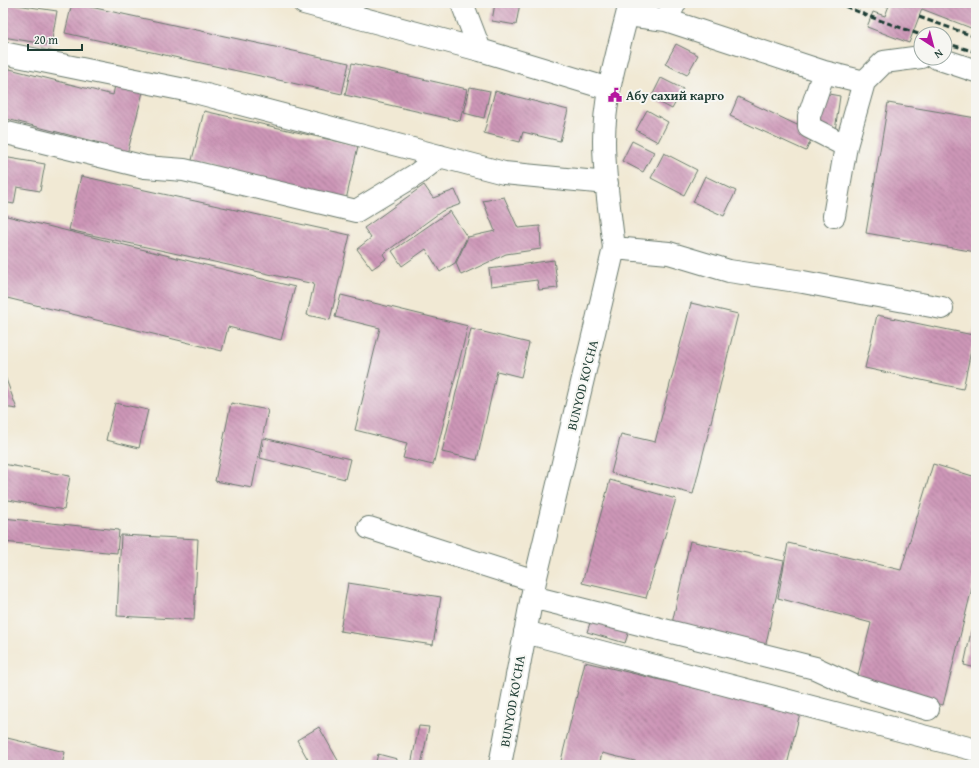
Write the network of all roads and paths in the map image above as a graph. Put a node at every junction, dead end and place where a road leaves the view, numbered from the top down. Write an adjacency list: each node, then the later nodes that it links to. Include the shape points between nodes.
1 (304, 3): 5 (street)
2 (462, 3): 5 (street)
3 (629, 9): 4 (street); 12 (street, BUNYOD KO'CHA)
4 (670, 12): 10 (street)
5 (480, 50): 12 (street)
6 (3, 54): 15 (street, via 195,92)
7 (913, 58): 11 (street, via 884,62)
8 (953, 63): 9 (street)
9 (976, 71)
10 (824, 72): 11 (street); 14 (street, via 809,116 809,127)
11 (864, 82): 14 (street)
12 (609, 89): 16 (street, BUNYOD KO'CHA, via 604,141)
13 (3, 132): 15 (street, via 145,167 184,170 356,212 417,174)
14 (846, 146): 17 (street)
15 (440, 156): 16 (street, via 504,173)
16 (607, 183): 18 (street, BUNYOD KO'CHA)
17 (834, 216)
18 (614, 248): 19 (street, via 669,253 729,271); 21 (street, BUNYOD KO'CHA)
19 (942, 308)
20 (369, 528): 21 (street)
21 (533, 589): 22 (street, BUNYOD KO'CHA); 23 (street, via 815,668 854,686)
22 (525, 632): 24 (street); 25 (street, BUNYOD KO'CHA)
23 (928, 709)
24 (976, 750)
25 (500, 765)

